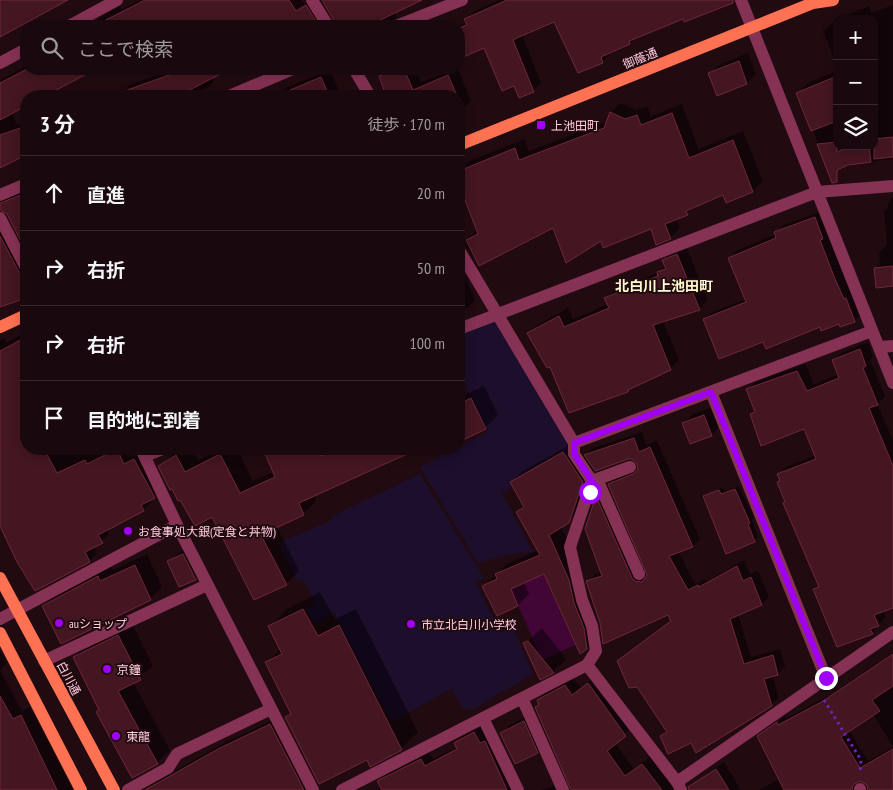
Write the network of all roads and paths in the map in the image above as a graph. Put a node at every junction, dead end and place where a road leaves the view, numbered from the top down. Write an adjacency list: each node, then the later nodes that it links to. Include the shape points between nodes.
1 (117, 0): 6 (street)
2 (312, 0): 7 (street)
3 (462, 0): 8 (street)
4 (741, 0): 9 (street)
5 (833, 0): 9 (main road, 御蔭通, via 813,3)
6 (80, 20)
7 (324, 20)
8 (411, 20)
9 (752, 28): 16 (main road, 御蔭通); 19 (street)
10 (20, 52): 11 (street)
11 (0, 63)
12 (279, 75): 14 (street)
13 (358, 75): 15 (street)
14 (243, 90)
15 (366, 90)
16 (465, 143)
17 (893, 186): 19 (street)
18 (20, 187): 20 (street)
19 (817, 192): 24 (street); 28 (street)
20 (0, 195)
21 (0, 218): 22 (street)
22 (20, 256)
23 (465, 261): 24 (street)
24 (495, 314): 26 (street); 33 (street)
25 (20, 318): 27 (main road)
26 (465, 326)
27 (0, 327)
28 (872, 331): 30 (street); 32 (street)
29 (893, 346): 30 (street)
30 (879, 347): 31 (street)
31 (893, 383)
32 (711, 392): 33 (street); 47 (street)
33 (574, 443): 36 (street, via 574,454)
34 (144, 455): 37 (street)
35 (630, 468): 36 (street)
36 (594, 480): 38 (street); 46 (street, via 570,547 596,651)
37 (177, 525): 40 (street); 41 (street)
38 (639, 574)
39 (0, 578): 41 (main road, 白川通)
40 (207, 585): 45 (street); 50 (street)
41 (18, 611): 42 (street); 45 (main road, 白川通)
42 (0, 620)
43 (0, 632): 54 (main road)
44 (893, 632): 47 (street)
45 (44, 661): 55 (main road, 白川通)
46 (587, 666): 49 (street); 52 (street)
47 (826, 678): 48 (street)
48 (815, 685): 52 (street); 53 (path, via 861,760)
49 (522, 698): 51 (street); 60 (street)
50 (271, 709): 56 (street, via 177,754 168,768); 57 (street)
51 (483, 718): 58 (street); 59 (street)
52 (679, 786)
53 (860, 789)
54 (81, 790)
55 (114, 790)
56 (128, 790)
57 (313, 790)
58 (342, 790)
59 (518, 790)
60 (563, 790)

